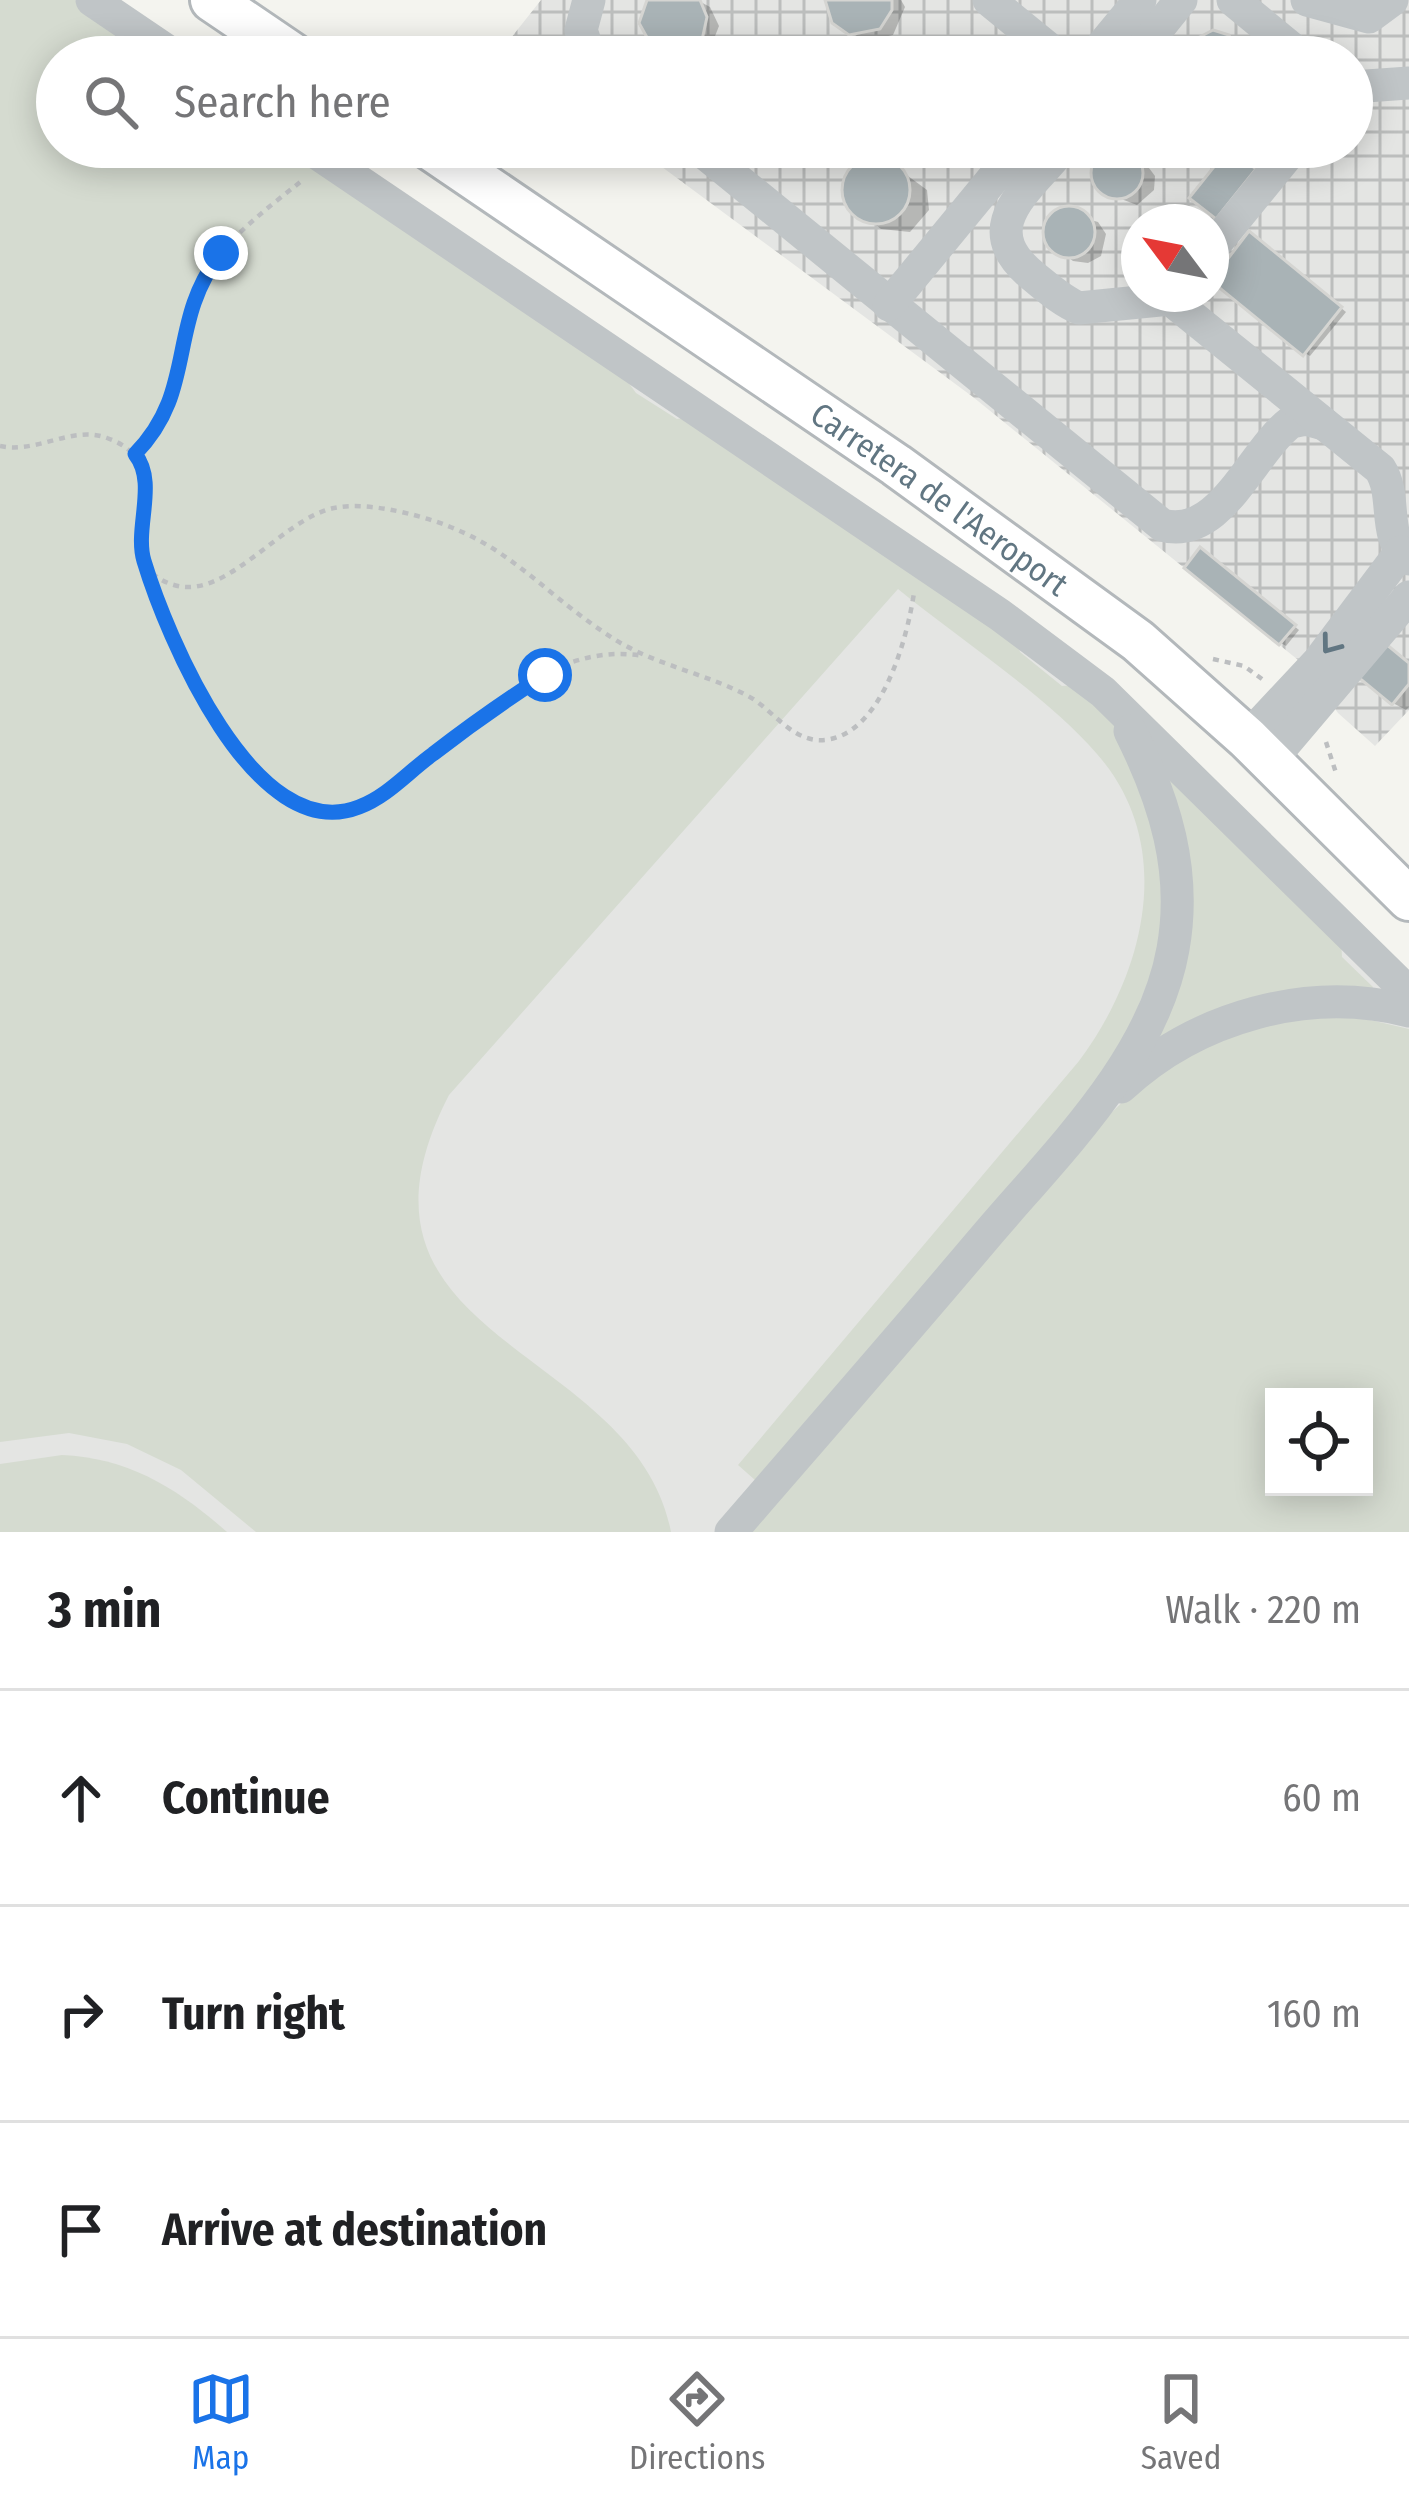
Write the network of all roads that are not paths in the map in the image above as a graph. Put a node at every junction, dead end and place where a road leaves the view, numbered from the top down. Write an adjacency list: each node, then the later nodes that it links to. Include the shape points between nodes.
1 (92, 0): 10 (lane)
2 (212, 0): 11 (main road)
3 (589, 0): 12 (lane)
4 (989, 0): 13 (lane)
5 (1140, 0): 14 (lane)
6 (1181, 0): 15 (lane)
7 (1233, 0): 16 (lane)
8 (1307, 0): 9 (lane, via 1369,16)
9 (1392, 0)
10 (145, 36)
11 (265, 36)
12 (583, 36)
13 (1033, 36)
14 (1110, 36)
15 (1152, 36)
16 (1277, 36)
17 (1409, 83): 18 (lane)
18 (1373, 86)
19 (338, 168): 32 (lane)
20 (459, 168): 33 (main road, Carretera de l'Aeroport, via 981,525 1138,640)
21 (723, 168): 27 (lane)
22 (1002, 168): 27 (lane)
23 (1046, 168): 26 (lane, via 1007,217 1011,255 1079,308)
24 (1277, 168): 25 (lane)
25 (1229, 226)
26 (1121, 303)
27 (889, 305): 29 (lane, via 1162,525 1186,528 1208,516 1291,422)
28 (1191, 312): 29 (lane)
29 (1324, 424): 30 (lane, via 1385,476)
30 (1403, 536): 33 (lane, one-way to 33)
31 (1409, 597): 33 (lane)
32 (1103, 692): 35 (lane); 37 (lane, via 1132,734 1169,822 1177,919 1151,1015)
33 (1258, 750): 34 (main road, Carretera de l'Aeroport)
34 (1409, 899)
35 (1409, 994)
36 (1409, 1011): 37 (lane, via 1329,1002 1220,1025 1150,1060)
37 (1076, 1129): 38 (lane)
38 (731, 1532)

